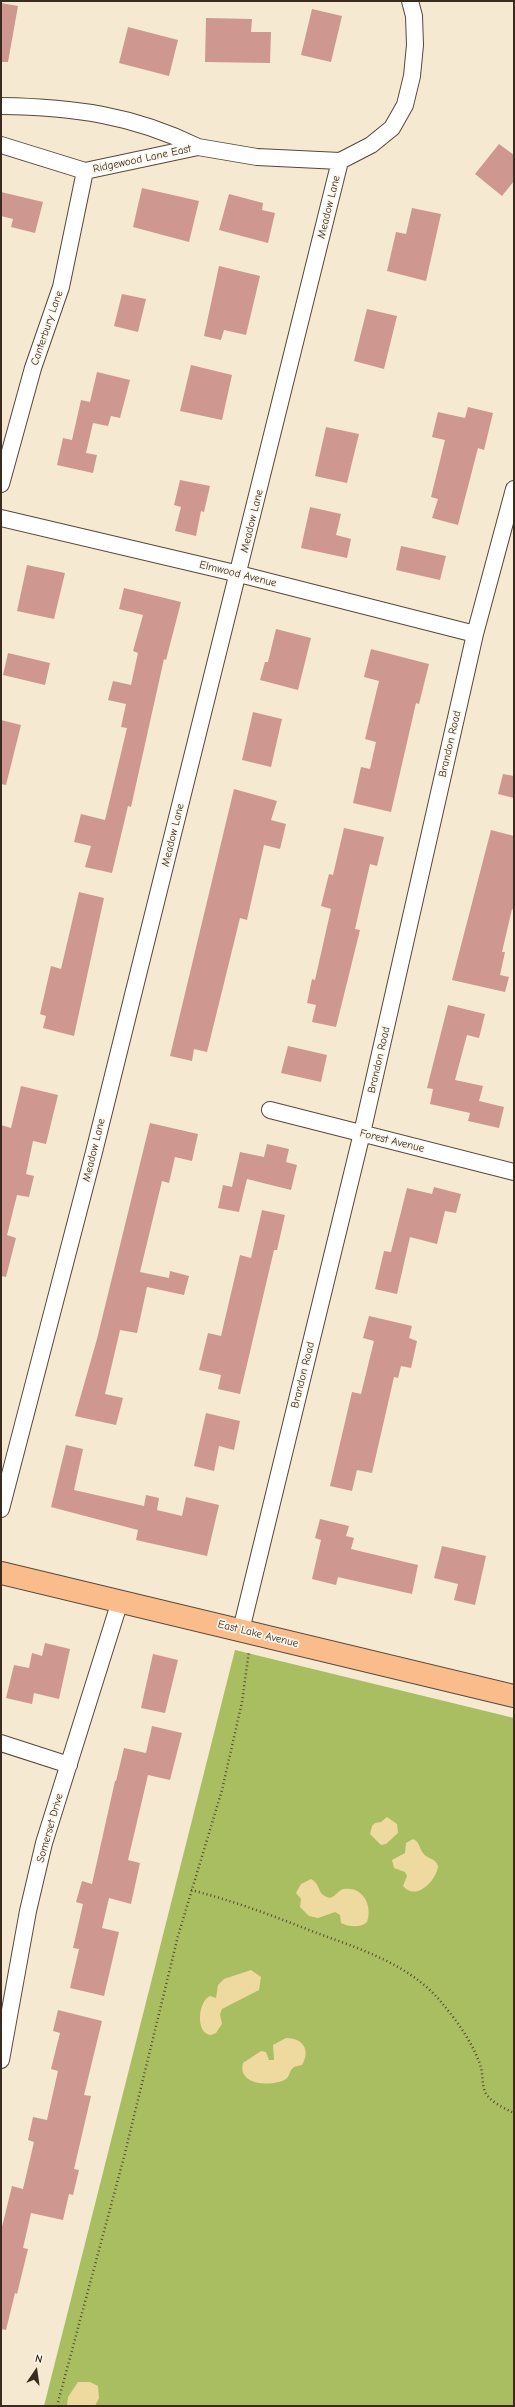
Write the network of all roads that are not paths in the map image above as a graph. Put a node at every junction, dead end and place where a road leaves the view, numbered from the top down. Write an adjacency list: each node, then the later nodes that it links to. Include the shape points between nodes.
1 (410, 1): 5 (street, via 414,16 415,45 412,76 405,105 392,128 371,145)
2 (1, 106): 4 (street, via 58,107 95,112 154,127)
3 (1, 145): 6 (street)
4 (198, 147): 5 (street, Ridgewood Lane East, via 257,157); 6 (street, Ridgewood Lane East)
5 (340, 161): 11 (street, Meadow Lane)
6 (85, 171): 7 (street, Canterbury Lane, via 61,287 33,368)
7 (1, 484)
8 (514, 489): 10 (street, Brandon Road)
9 (1, 518): 11 (street, Elmwood Avenue)
10 (510, 521): 12 (street, Brandon Road)
11 (239, 574): 12 (street, Elmwood Avenue); 16 (street, Meadow Lane, via 94,1152)
12 (475, 634): 14 (street, Brandon Road)
13 (270, 1110): 14 (street, Forest Avenue)
14 (362, 1133): 15 (street, Forest Avenue); 19 (street, Brandon Road)
15 (514, 1172)
16 (1, 1509)
17 (1, 1573): 18 (main road, East Lake Avenue)
18 (120, 1601): 19 (main road, East Lake Avenue); 22 (street, Somerset Drive)
19 (246, 1631): 20 (main road, East Lake Avenue)
20 (514, 1696)
21 (1, 1743): 22 (street)
22 (69, 1765): 23 (street, Somerset Drive, via 44,1844 28,1911)
23 (1, 2060)

